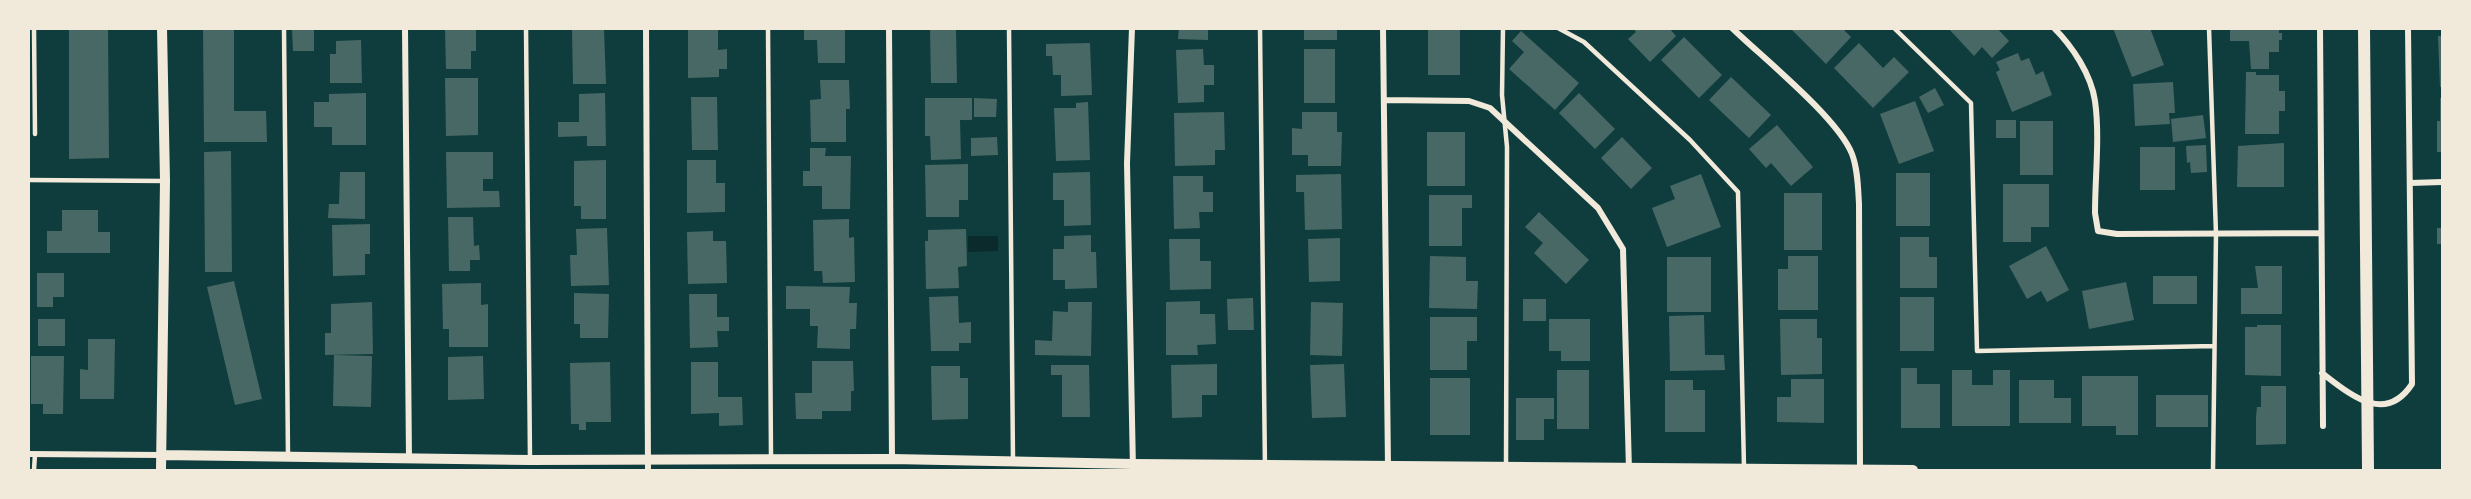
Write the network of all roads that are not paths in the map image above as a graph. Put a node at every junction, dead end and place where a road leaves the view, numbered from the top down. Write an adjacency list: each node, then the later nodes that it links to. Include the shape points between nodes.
1 (34, 28): 24 (lane)
2 (162, 28): 26 (street)
3 (284, 28): 37 (lane)
4 (405, 28): 38 (street)
5 (526, 28): 40 (lane)
6 (646, 28): 43 (street)
7 (768, 28): 41 (lane)
8 (889, 28): 39 (street)
9 (1009, 28): 42 (lane)
10 (1132, 28): 44 (street, via 1127,163)
11 (1260, 28): 45 (lane)
12 (1383, 28): 22 (street)
13 (1503, 28): 23 (lane)
14 (1558, 28): 49 (lane, via 1592,49 1690,140 1738,192)
15 (1732, 28): 50 (street, via 1827,118 1852,154 1859,204)
16 (1894, 28): 31 (lane, via 1971,103 1977,351)
17 (2054, 28): 30 (street, via 2073,50 2094,99 2098,231)
18 (2209, 28): 30 (lane)
19 (2320, 28): 29 (street)
20 (2364, 28): 33 (main road)
21 (2408, 28): 28 (street)
22 (1384, 100): 23 (street, via 1469,101 1490,108); 46 (street)
23 (1505, 122): 47 (lane); 48 (street, via 1598,208 1623,249)
24 (35, 134)
25 (28, 180): 26 (lane)
26 (165, 182): 36 (street)
27 (2442, 182): 28 (street)
28 (2410, 183): 33 (street, via 2412,384 2393,403)
29 (2321, 233): 30 (street); 32 (street)
30 (2216, 234): 31 (lane)
31 (2214, 346): 54 (lane)
32 (2322, 373): 33 (street); 34 (street)
33 (2368, 404): 55 (main road)
34 (2323, 426)
35 (32, 454): 36 (street); 51 (lane)
36 (161, 455): 37 (street); 52 (street)
37 (288, 457): 38 (street)
38 (409, 459): 40 (street)
39 (892, 459): 41 (street); 42 (street)
40 (530, 460): 43 (street)
41 (771, 460): 43 (street)
42 (1013, 461): 44 (street)
43 (648, 465)
44 (1133, 467): 45 (street)
45 (1264, 467): 46 (street)
46 (1388, 468): 47 (street)
47 (1506, 469): 48 (street)
48 (1629, 469): 49 (street)
49 (1744, 469): 50 (street)
50 (1860, 470): 53 (street)
51 (34, 471)
52 (161, 471)
53 (1913, 471)
54 (2213, 471)
55 (2368, 471)

